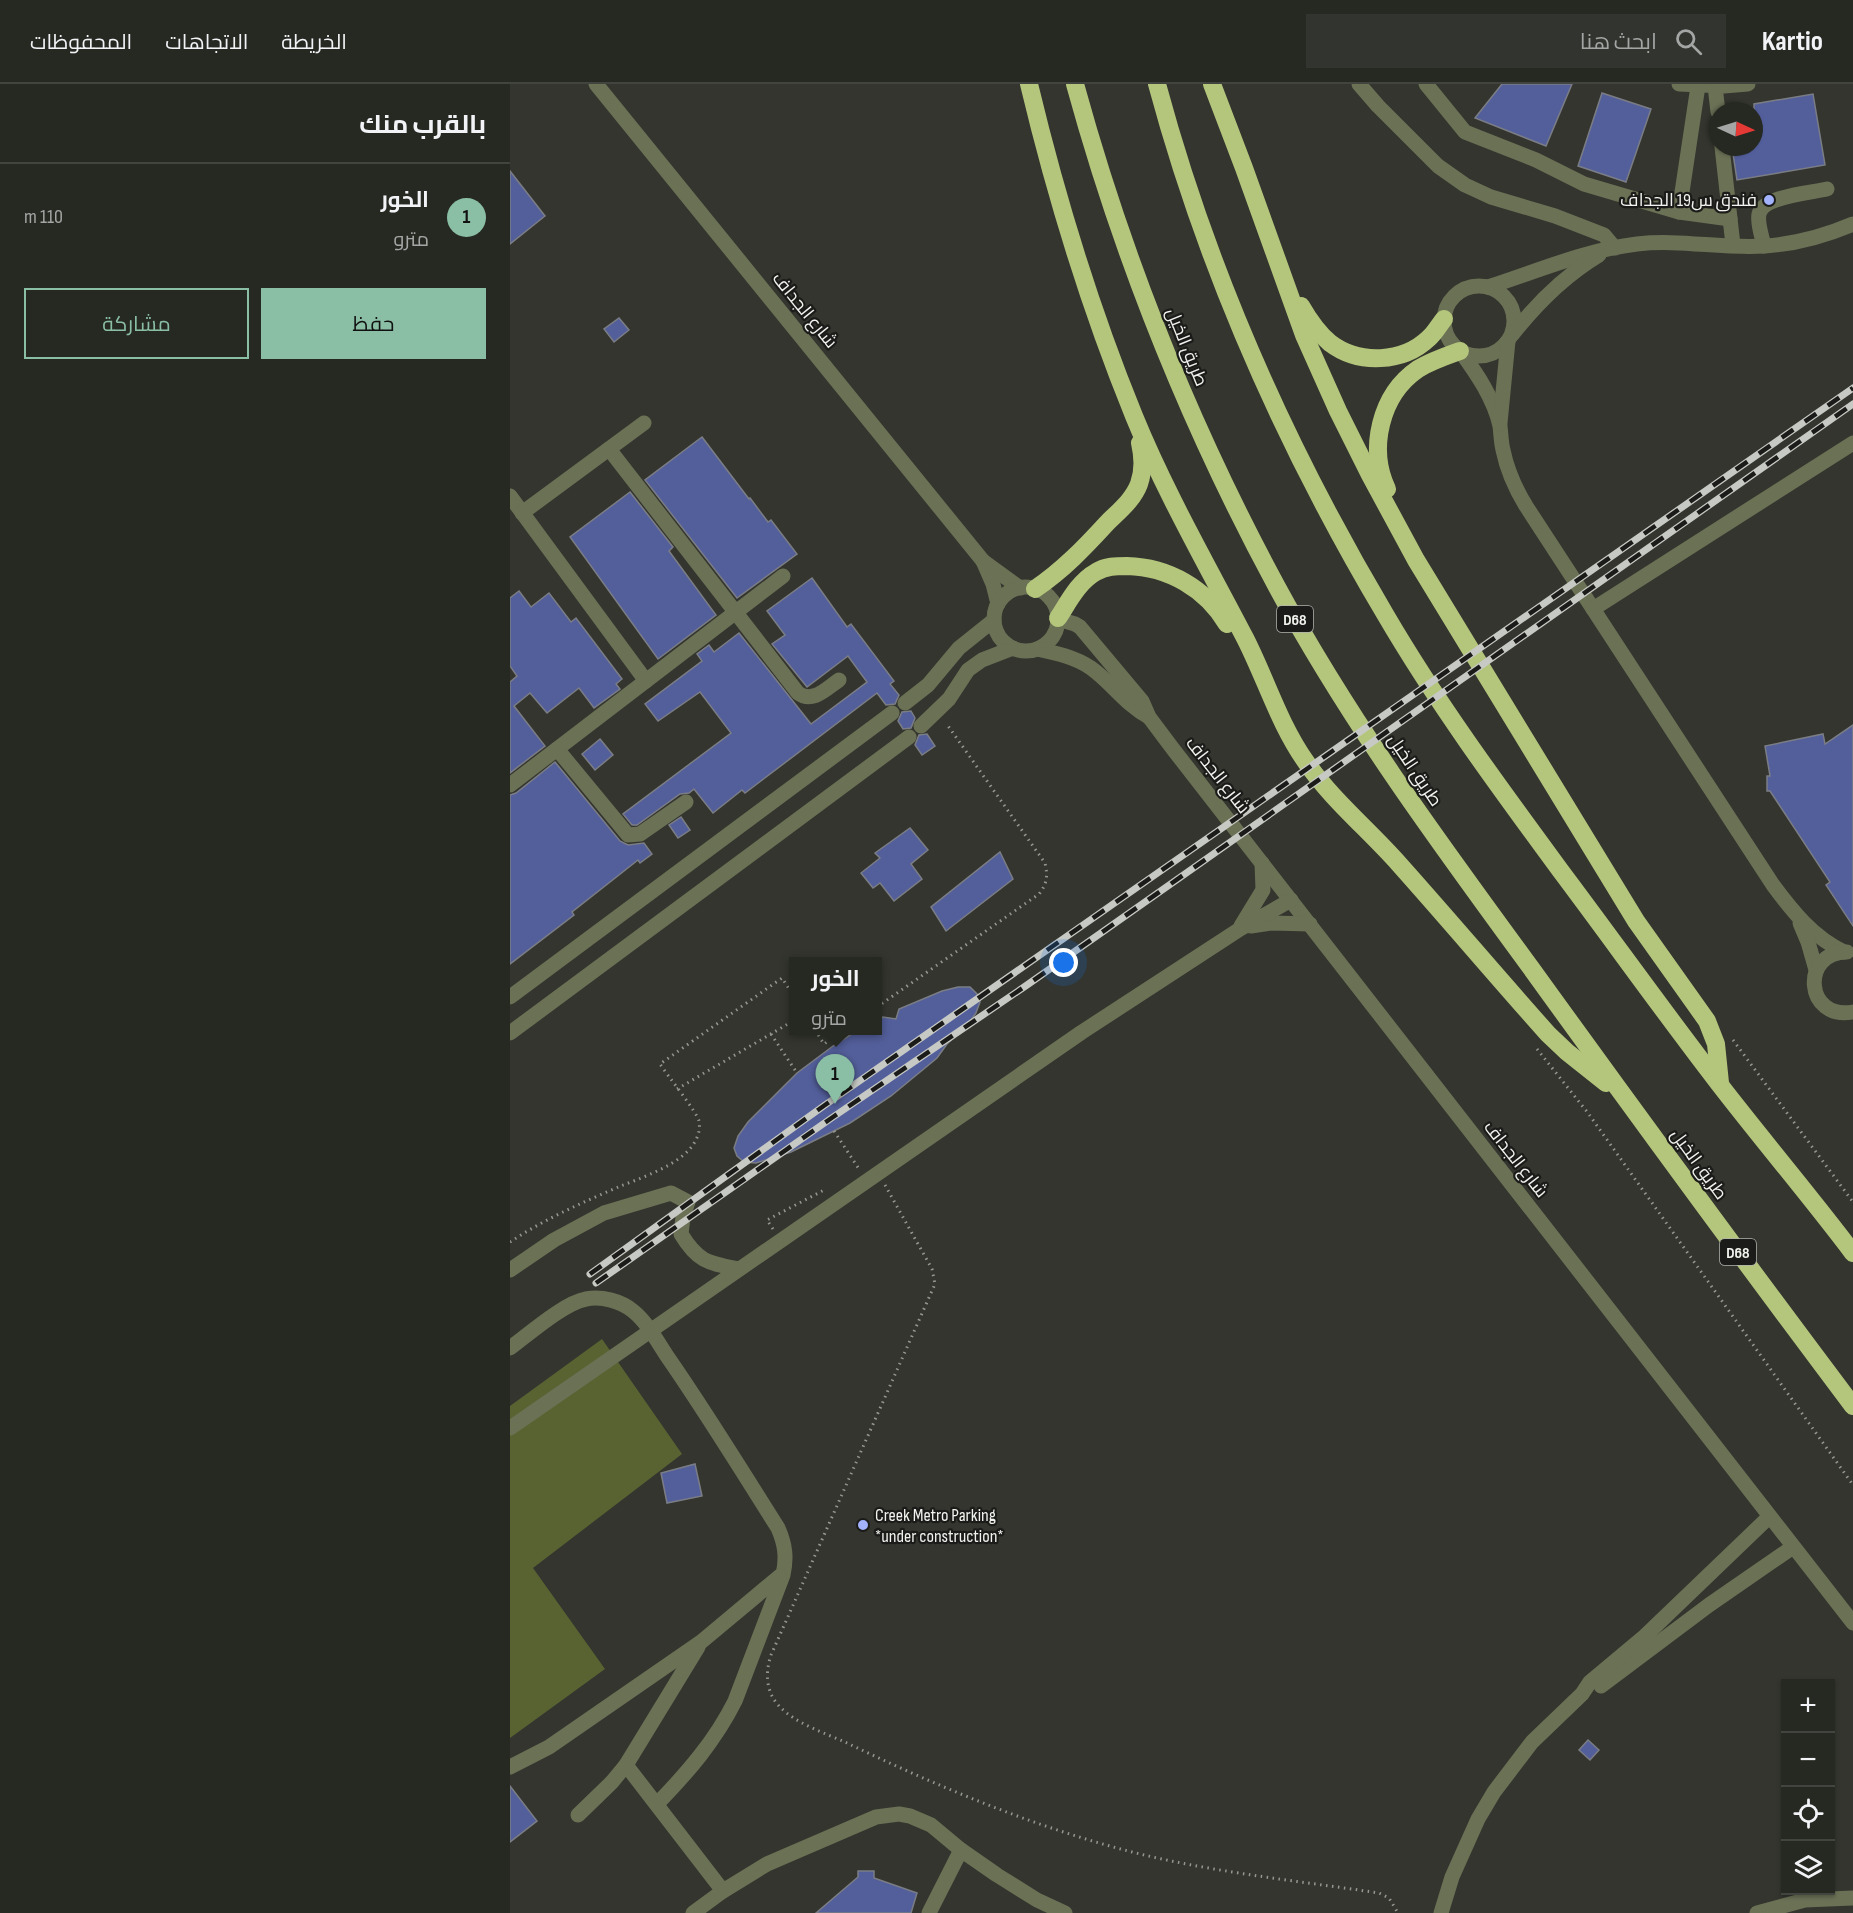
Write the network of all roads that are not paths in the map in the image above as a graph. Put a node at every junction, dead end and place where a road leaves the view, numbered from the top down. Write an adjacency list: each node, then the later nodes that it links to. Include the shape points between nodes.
1 (596, 84): 34 (street, شارع الجداف)
2 (1029, 84): 26 (highway, via 1077,260)
3 (1075, 84): 68 (highway, طريق الخيل / D68, via 1113,212 1148,309 1221,478 1278,590 1386,766)
4 (1157, 84): 67 (highway, via 1193,202 1233,309 1330,517 1447,713)
5 (1212, 84): 21 (highway)
6 (1359, 84): 20 (street, via 1438,166 1465,185 1604,235)
7 (1426, 84): 15 (street, via 1465,132 1584,184)
8 (1679, 84): 10 (street)
9 (1748, 84): 11 (street)
10 (1698, 86): 11 (street); 15 (street)
11 (1715, 86): 12 (street)
12 (1717, 102)
13 (1723, 156): 16 (street)
14 (1827, 189): 19 (street, via 1771,201 1762,207 1759,222)
15 (1679, 212): 16 (street)
16 (1730, 219): 18 (street)
17 (1853, 224): 19 (street, via 1799,242)
18 (1733, 245): 19 (street); 20 (street, via 1665,242)
19 (1764, 246)
20 (1612, 249): 22 (street, via 1584,254); 24 (street, via 1565,278)
21 (1280, 268): 23 (highway, via 1314,326 1331,343 1354,355 1379,360 1407,353 1429,338); 33 (highway, via 1304,336 1338,411)
22 (1488, 287): 23 (street, via 1464,289 1447,307); 24 (street, via 1508,301 1514,324)
23 (1444, 320): 25 (street, via 1451,343)
24 (1509, 338): 25 (street, via 1491,354); 28 (street)
25 (1461, 351): 28 (street, via 1484,387); 33 (highway, via 1435,360 1401,384 1381,422 1379,464)
26 (1134, 417): 36 (highway, via 1143,463 1135,492 1070,562); 46 (highway, via 1183,521 1251,649)
27 (644, 423): 30 (street)
28 (1500, 426): 38 (street, via 1507,468 1515,488)
29 (1853, 442): 38 (street)
30 (609, 449): 32 (street); 39 (street)
31 (510, 496): 32 (street)
32 (522, 513): 45 (street)
33 (1416, 560): 67 (highway, via 1636,921 1707,1021 1716,1044)
34 (983, 561): 36 (street, شارع الجداف); 37 (street, شارع الجداف)
35 (783, 576): 39 (street)
36 (1028, 588): 37 (street, via 1007,594); 40 (street, شارع الجداف, via 1049,597)
37 (998, 604): 41 (street)
38 (1593, 609): 57 (street)
39 (734, 613): 44 (street, via 803,697 814,697); 45 (street)
40 (1058, 619): 43 (street, via 1054,633); 46 (highway, via 1082,584 1100,570 1133,566 1163,572 1190,585 1222,615); 49 (street, شارع الجداف, via 1075,624 1084,632 1142,701)
41 (994, 620): 42 (street, via 1000,637); 47 (street, via 959,648 928,686)
42 (1013, 648): 43 (street, شارع الجداف); 50 (street, via 972,667 938,711)
43 (1037, 649): 49 (street, شارع الجداف, via 1082,662)
44 (839, 680)
45 (646, 681): 52 (street)
46 (1271, 697): 68 (highway, via 1293,742 1335,798 1398,862 1548,1034)
47 (905, 703)
48 (892, 712): 62 (street)
49 (1149, 717): 55 (street, شارع الجداف)
50 (921, 726)
51 (909, 737): 66 (street)
52 (557, 749): 53 (street); 54 (street, via 628,835 640,834)
53 (510, 785)
54 (686, 802)
55 (1262, 862): 56 (street, شارع الجداف); 59 (street, via 1263,890)
56 (1287, 894): 58 (street, شارع الجداف); 59 (street)
57 (1796, 915): 60 (street, via 1819,936); 61 (street)
58 (1310, 924): 59 (street, via 1272,923); 76 (street, شارع الجداف)
59 (1240, 929): 70 (street, via 1082,1032)
60 (1849, 953): 61 (street, via 1833,954)
61 (1816, 970): 64 (street, via 1814,990 1819,1000)
62 (510, 997)
63 (1853, 1011): 64 (street)
64 (1835, 1012): 65 (street)
65 (1853, 1025)
66 (510, 1033)
67 (1720, 1085): 69 (highway)
68 (1624, 1098): 74 (highway, طريق الخيل / D68)
69 (1853, 1253)
70 (739, 1269): 71 (street, via 713,1264 693,1253 681,1234 688,1202 670,1193 604,1213); 72 (street)
71 (510, 1270)
72 (650, 1331): 73 (street, via 633,1311 619,1303 587,1299 571,1303); 75 (street); 78 (street, via 778,1528 785,1551)
73 (510, 1348)
74 (1853, 1406)
75 (510, 1428)
76 (1769, 1517): 77 (street, شارع الجداف); 81 (street, via 1645,1636 1590,1682)
77 (1792, 1547): 79 (street, شارع الجداف); 81 (street, via 1596,1689)
78 (783, 1575): 80 (street); 84 (street, via 726,1720 702,1756)
79 (1853, 1623)
80 (701, 1642): 82 (street); 83 (street, via 549,1747)
81 (1582, 1694): 92 (street, via 1532,1742 1494,1792 1464,1848)
82 (626, 1765): 84 (street); 85 (street)
83 (510, 1767)
84 (657, 1804): 87 (street)
85 (578, 1815)
86 (961, 1850): 87 (street, via 921,1820 887,1814 767,1864); 90 (street); 91 (street, via 1037,1900)
87 (723, 1891): 89 (street)
88 (1853, 1898): 93 (street, via 1805,1900)
89 (693, 1913)
90 (929, 1913)
91 (1065, 1913)
92 (1441, 1913)
93 (1757, 1913)

